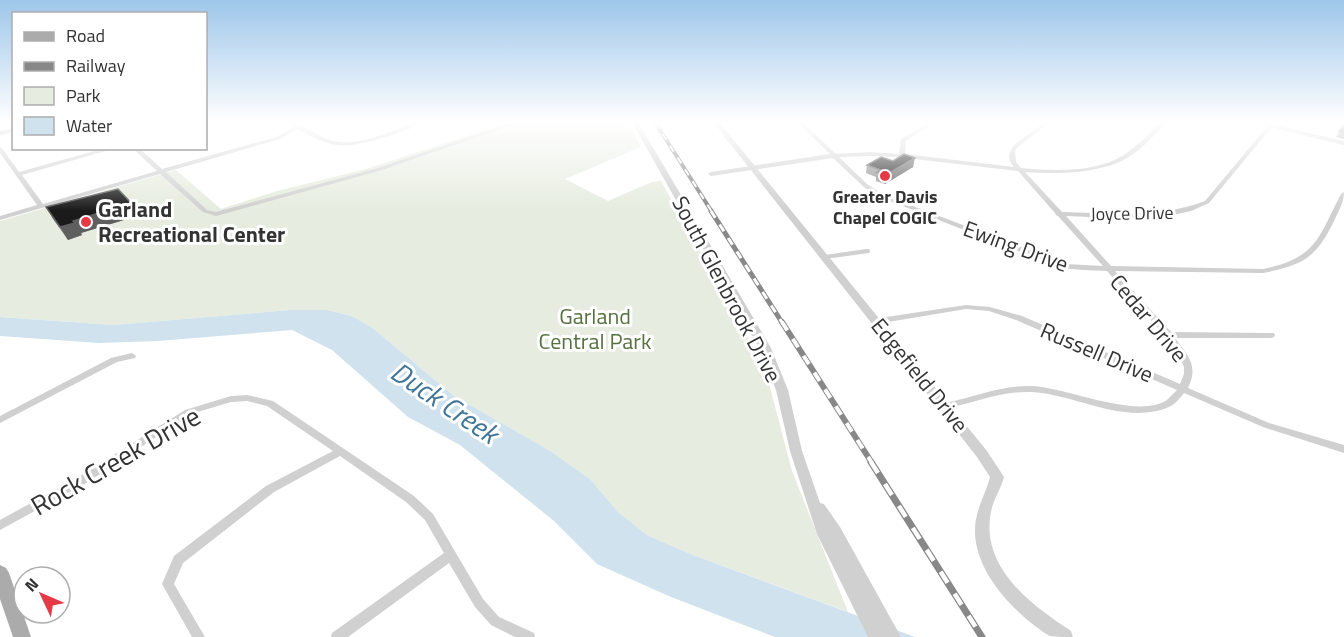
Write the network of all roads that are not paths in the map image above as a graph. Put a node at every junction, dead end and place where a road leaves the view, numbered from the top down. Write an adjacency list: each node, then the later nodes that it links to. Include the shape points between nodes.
1 (2, 152): 18 (street)
2 (99, 152): 18 (street)
3 (139, 152): 17 (street)
4 (229, 152): 17 (street)
5 (426, 152): 17 (street, via 362,174 216,214 205,211)
6 (652, 152): 38 (street, South Glenbrook Drive, via 765,348 782,390 796,451 824,534)
7 (740, 152): 15 (street, Edgefield Drive)
8 (830, 152): 14 (street, Ewing Drive)
9 (902, 152): 13 (street)
10 (1012, 152): 16 (street)
11 (1131, 152): 16 (street, via 1114,162 1082,170)
12 (1249, 152): 22 (street, Joyce Drive, via 1199,207 1155,215)
13 (902, 156): 14 (street); 16 (street)
14 (835, 157): 15 (street); 26 (street, Ewing Drive, via 884,197 1065,266)
15 (753, 168): 19 (street); 25 (street, Edgefield Drive)
16 (1016, 168): 22 (street, Cedar Drive)
17 (161, 171): 21 (street)
18 (18, 174): 21 (street)
19 (711, 174)
20 (1344, 194): 26 (street, Ewing Drive, via 1313,253 1288,267 1263,271)
21 (41, 206): 23 (street)
22 (1058, 214): 26 (street, Cedar Drive)
23 (0, 218)
24 (866, 251): 25 (street)
25 (825, 257): 27 (street, Edgefield Drive)
26 (1107, 268): 28 (street, Cedar Drive)
27 (876, 321): 31 (street, Russell Drive, via 966,307 990,309); 32 (street, Edgefield Drive)
28 (1169, 335): 29 (street); 31 (street, Cedar Drive, via 1189,364 1190,377)
29 (1271, 335)
30 (132, 356): 33 (street, via 114,360)
31 (1183, 389): 32 (street, Cedar Drive, via 1176,400 1132,410 1029,389); 34 (street, Russell Drive, via 1266,425)
32 (945, 406): 46 (street, Edgefield Drive, via 997,477 982,515 983,546 994,573 1021,604)
33 (0, 420)
34 (1344, 449)
35 (340, 452): 36 (street, Rock Creek Drive, via 268,402 231,399 188,412 84,479); 37 (street, Rock Creek Drive, via 429,517); 41 (street, via 270,489 178,560 168,584)
36 (0, 525)
37 (451, 555): 42 (street); 43 (street, Rock Creek Drive, via 479,603 495,621)
38 (850, 572): 44 (street, South Glenbrook Drive); 45 (street, South Glenbrook Drive)
39 (0, 573): 40 (main road)
40 (22, 637)
41 (199, 637)
42 (337, 637)
43 (528, 637)
44 (877, 637)
45 (893, 637)
46 (1065, 637)

